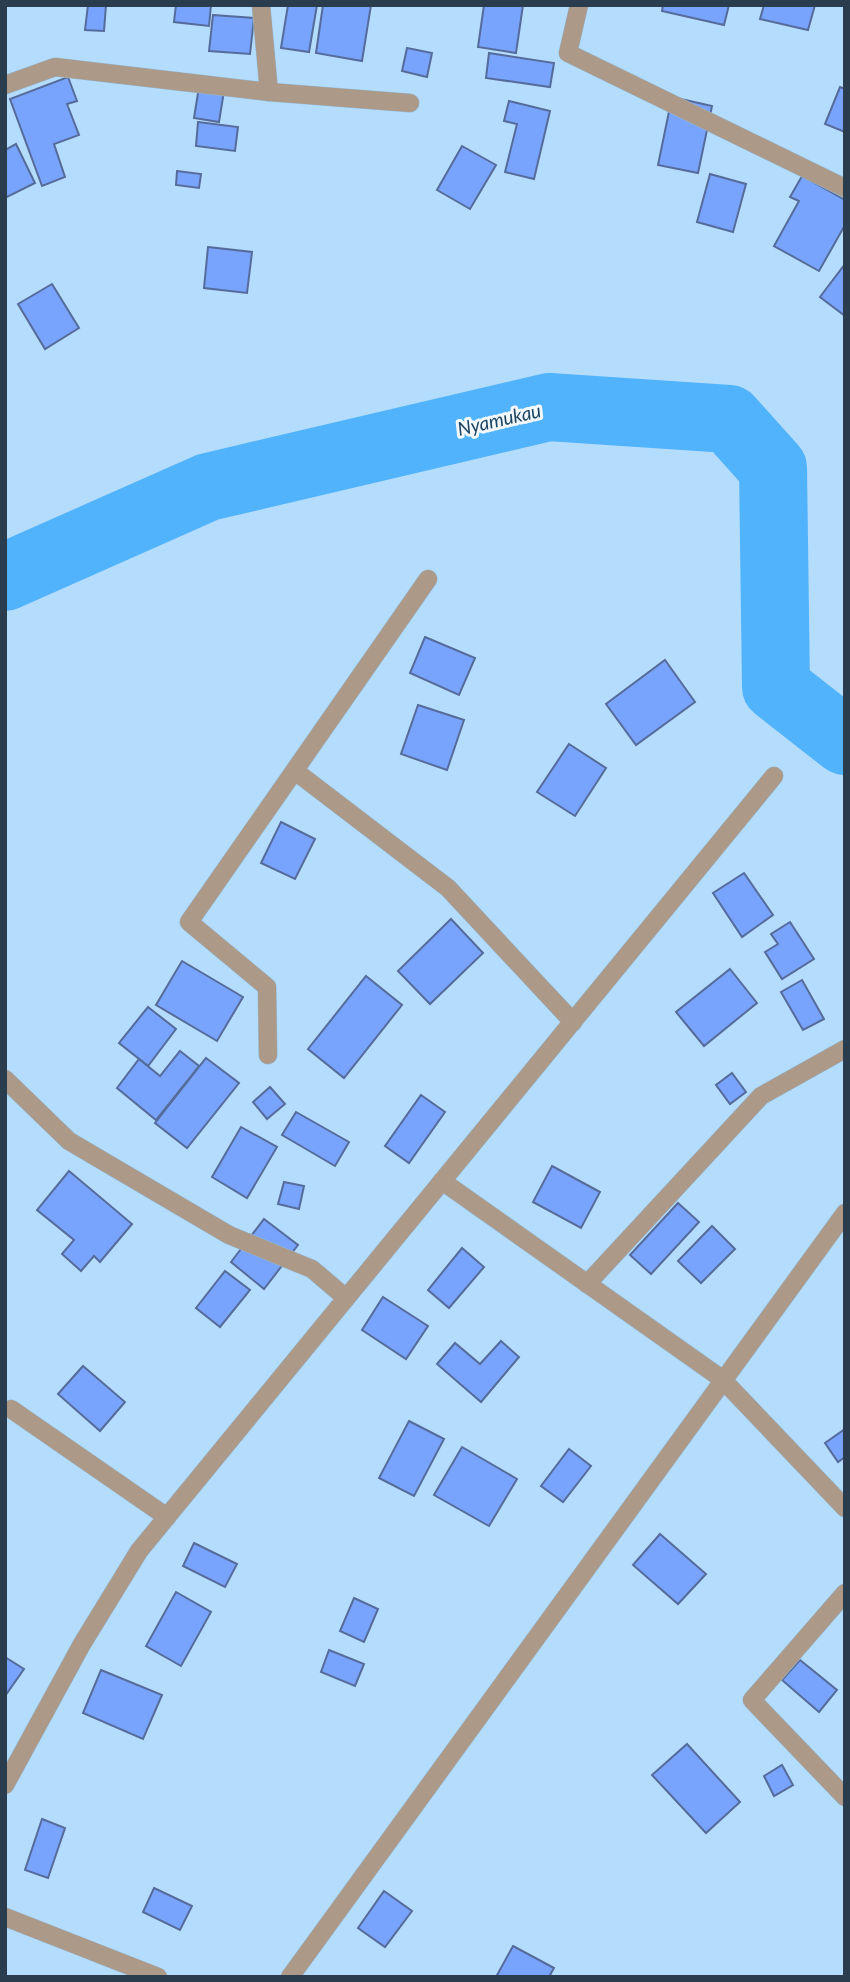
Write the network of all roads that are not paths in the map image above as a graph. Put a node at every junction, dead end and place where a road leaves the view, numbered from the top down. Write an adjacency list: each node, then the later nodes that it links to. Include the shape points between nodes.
1 (261, 5): 4 (street)
2 (579, 5): 6 (street, via 568,53)
3 (5, 85): 4 (street, via 55,67)
4 (269, 92): 5 (street)
5 (410, 103)
6 (845, 188)
7 (428, 579): 8 (street)
8 (295, 771): 10 (street, via 448,888); 12 (street, via 189,922 267,988)
9 (774, 776): 10 (street)
10 (573, 1022): 14 (street)
11 (845, 1049): 16 (street, via 761,1096)
12 (268, 1055)
13 (5, 1079): 17 (street, via 69,1141 229,1235 312,1269)
14 (442, 1181): 16 (street); 17 (street)
15 (845, 1213): 18 (street)
16 (587, 1284): 18 (street)
17 (346, 1298): 21 (street)
18 (722, 1380): 20 (street); 27 (street)
19 (11, 1409): 21 (street)
20 (845, 1508)
21 (167, 1517): 23 (street, via 139,1551 82,1644)
22 (845, 1594): 24 (street, via 752,1700)
23 (5, 1785)
24 (845, 1797)
25 (5, 1917): 26 (street)
26 (158, 1977)
27 (290, 1977)

